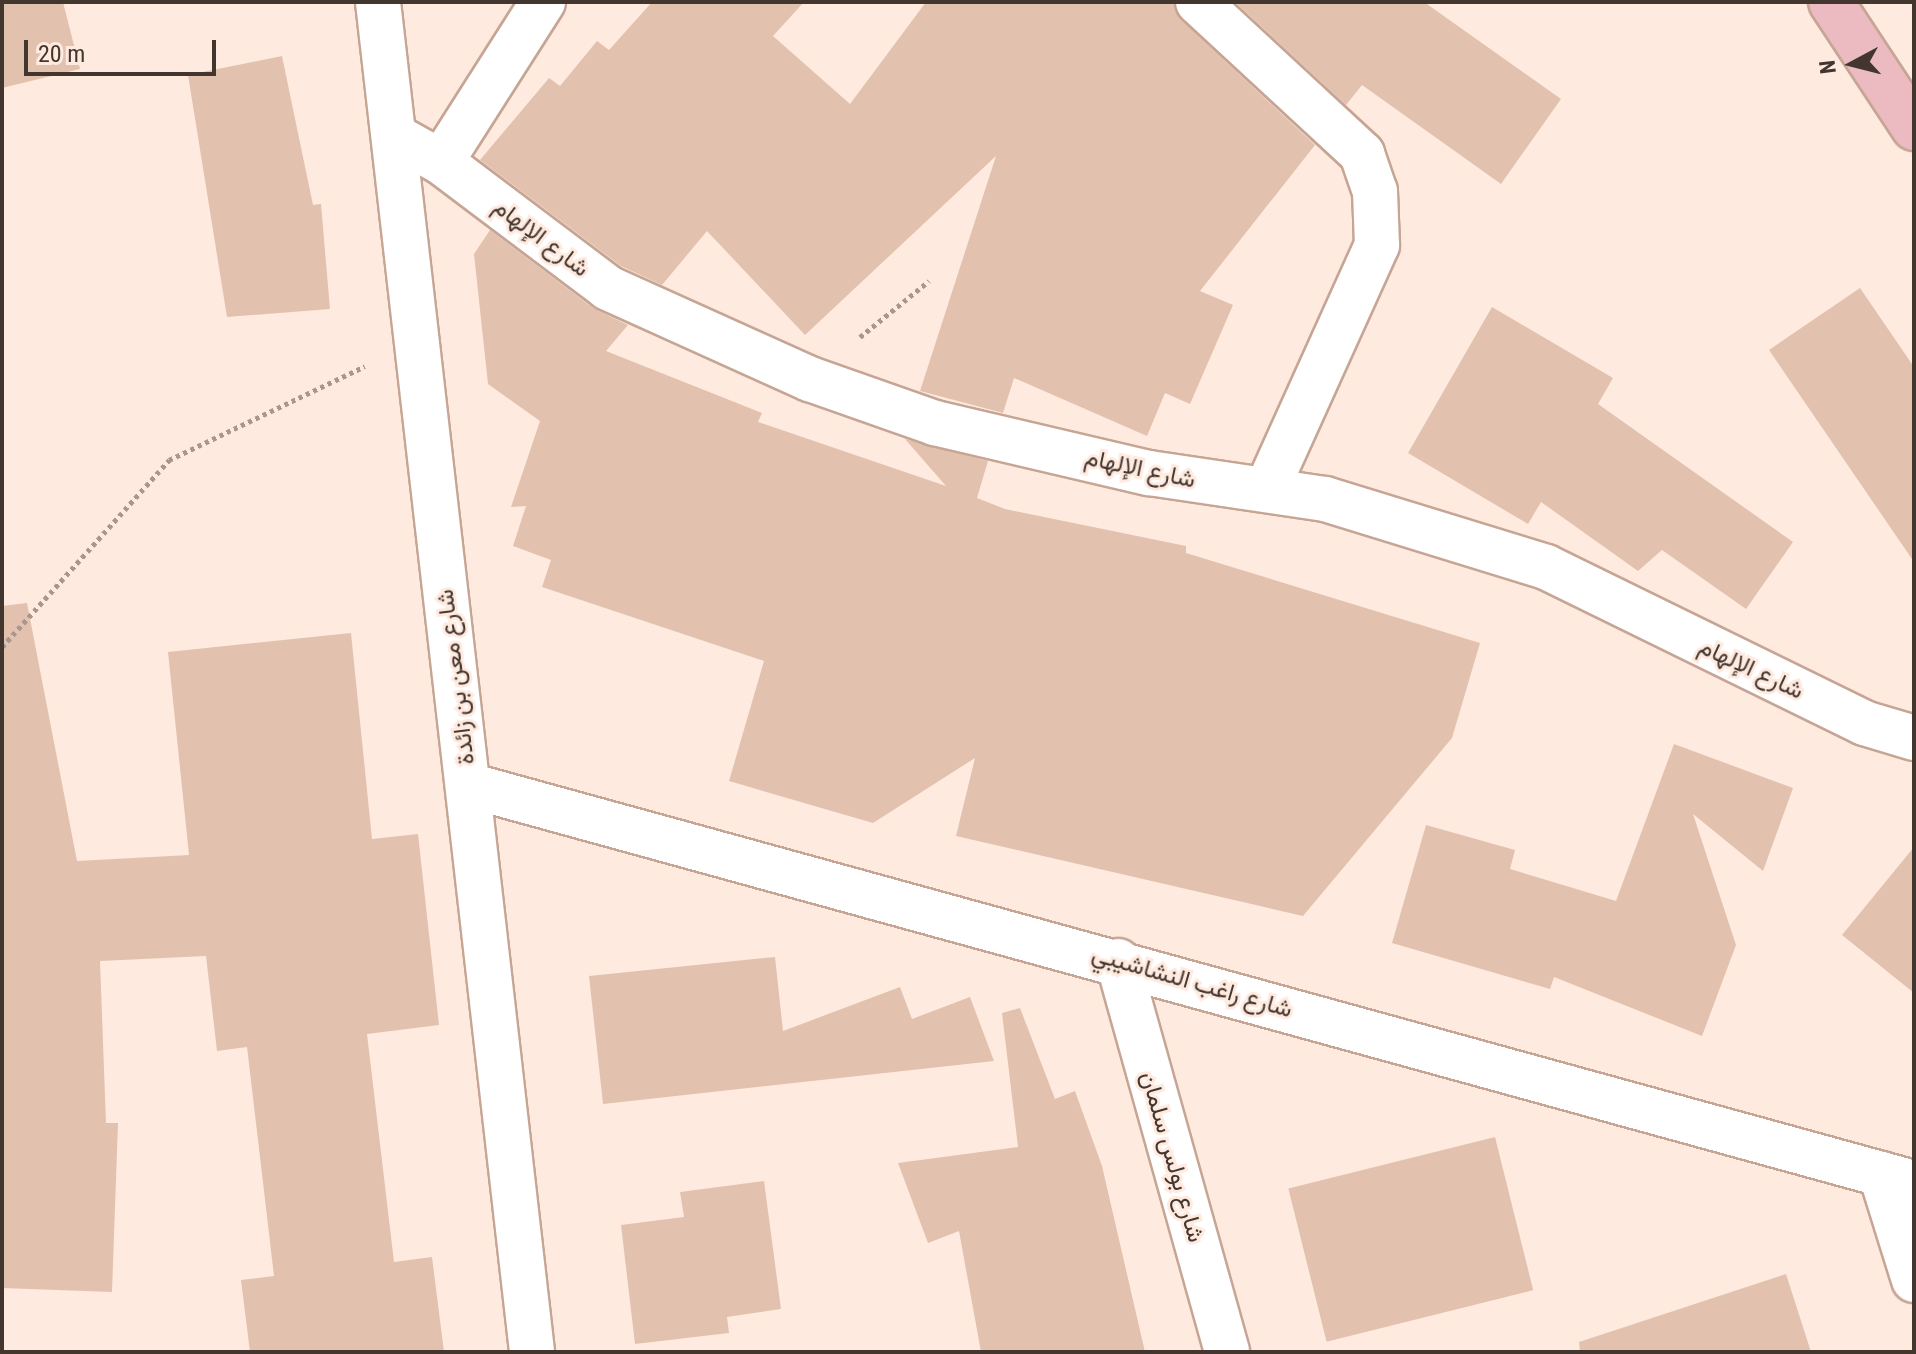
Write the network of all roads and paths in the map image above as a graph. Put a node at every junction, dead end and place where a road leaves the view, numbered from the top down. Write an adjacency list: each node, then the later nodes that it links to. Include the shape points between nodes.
1 (378, 2): 6 (street, شارع معن بن زائدة)
2 (543, 2): 7 (street)
3 (1198, 2): 11 (street, via 1362,154 1375,191 1377,245)
4 (1831, 2): 5 (main road)
5 (1914, 128)
6 (396, 137): 7 (street, شارع الإلهام); 9 (street, شارع معن بن زائدة)
7 (441, 162): 10 (street, شارع الإلهام, via 608,288)
8 (929, 281): 10 (path)
9 (416, 341): 12 (path, via 169,460); 14 (street, شارع معن بن زائدة)
10 (810, 379): 11 (street, شارع الإلهام, via 935,423 1149,473)
11 (1267, 489): 13 (street, شارع الإلهام, via 1325,499 1546,567 1864,723)
12 (2, 647)
13 (1914, 738)
14 (468, 785): 15 (street, شارع راغب النشاشيبي); 18 (street, شارع معن بن زائدة)
15 (1118, 961): 16 (street, شارع راغب النشاشيبي); 19 (street, شارع بولس سلمان)
16 (1898, 1179): 17 (street)
17 (1914, 1280)
18 (532, 1352)
19 (1227, 1352)

